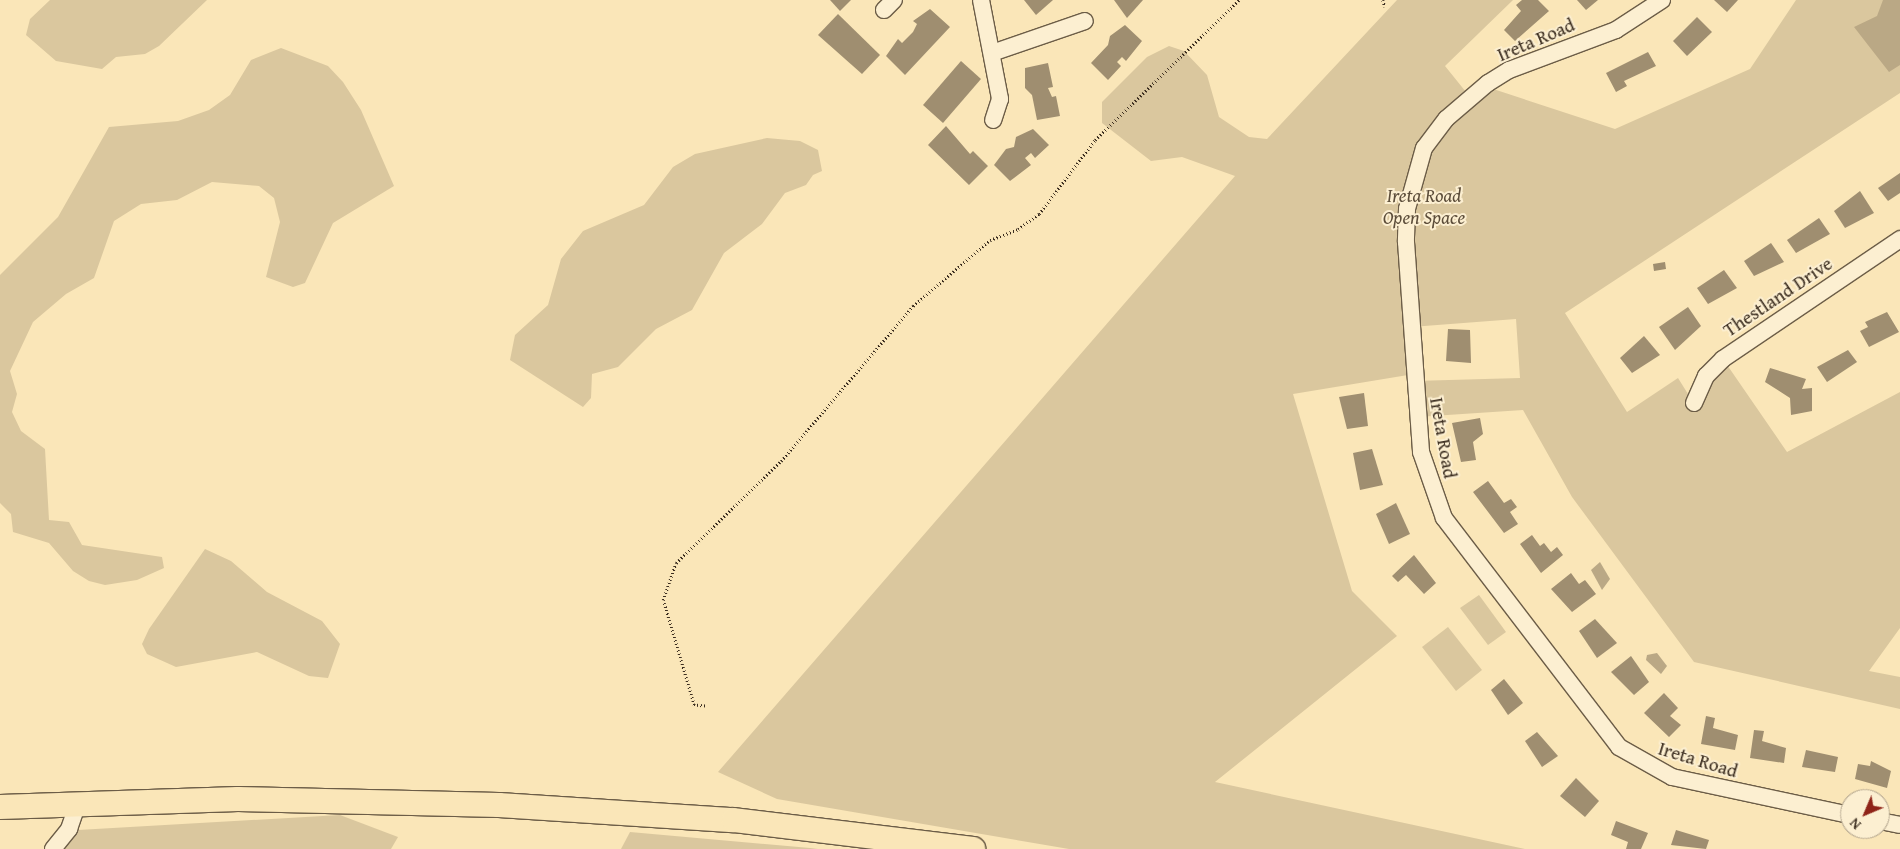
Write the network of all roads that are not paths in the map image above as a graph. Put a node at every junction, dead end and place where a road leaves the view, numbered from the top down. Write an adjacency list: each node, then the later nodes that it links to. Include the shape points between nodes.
1 (980, 0): 4 (street)
2 (1662, 0): 10 (street, Ireta Road, via 1616,30 1509,70 1488,83 1446,119 1424,148 1407,209 1406,242 1421,452 1444,518 1619,747 1633,759 1672,777)
3 (1085, 21): 4 (street)
4 (992, 53): 5 (street, via 1000,99)
5 (993, 120)
6 (1900, 239): 7 (street, Thestland Drive, via 1723,359 1706,376)
7 (1694, 403)
8 (78, 803): 9 (highway); 11 (street, via 69,829); 12 (highway, via 346,799 499,805 734,820)
9 (0, 807)
10 (1840, 813)
11 (53, 849)
12 (973, 849)

